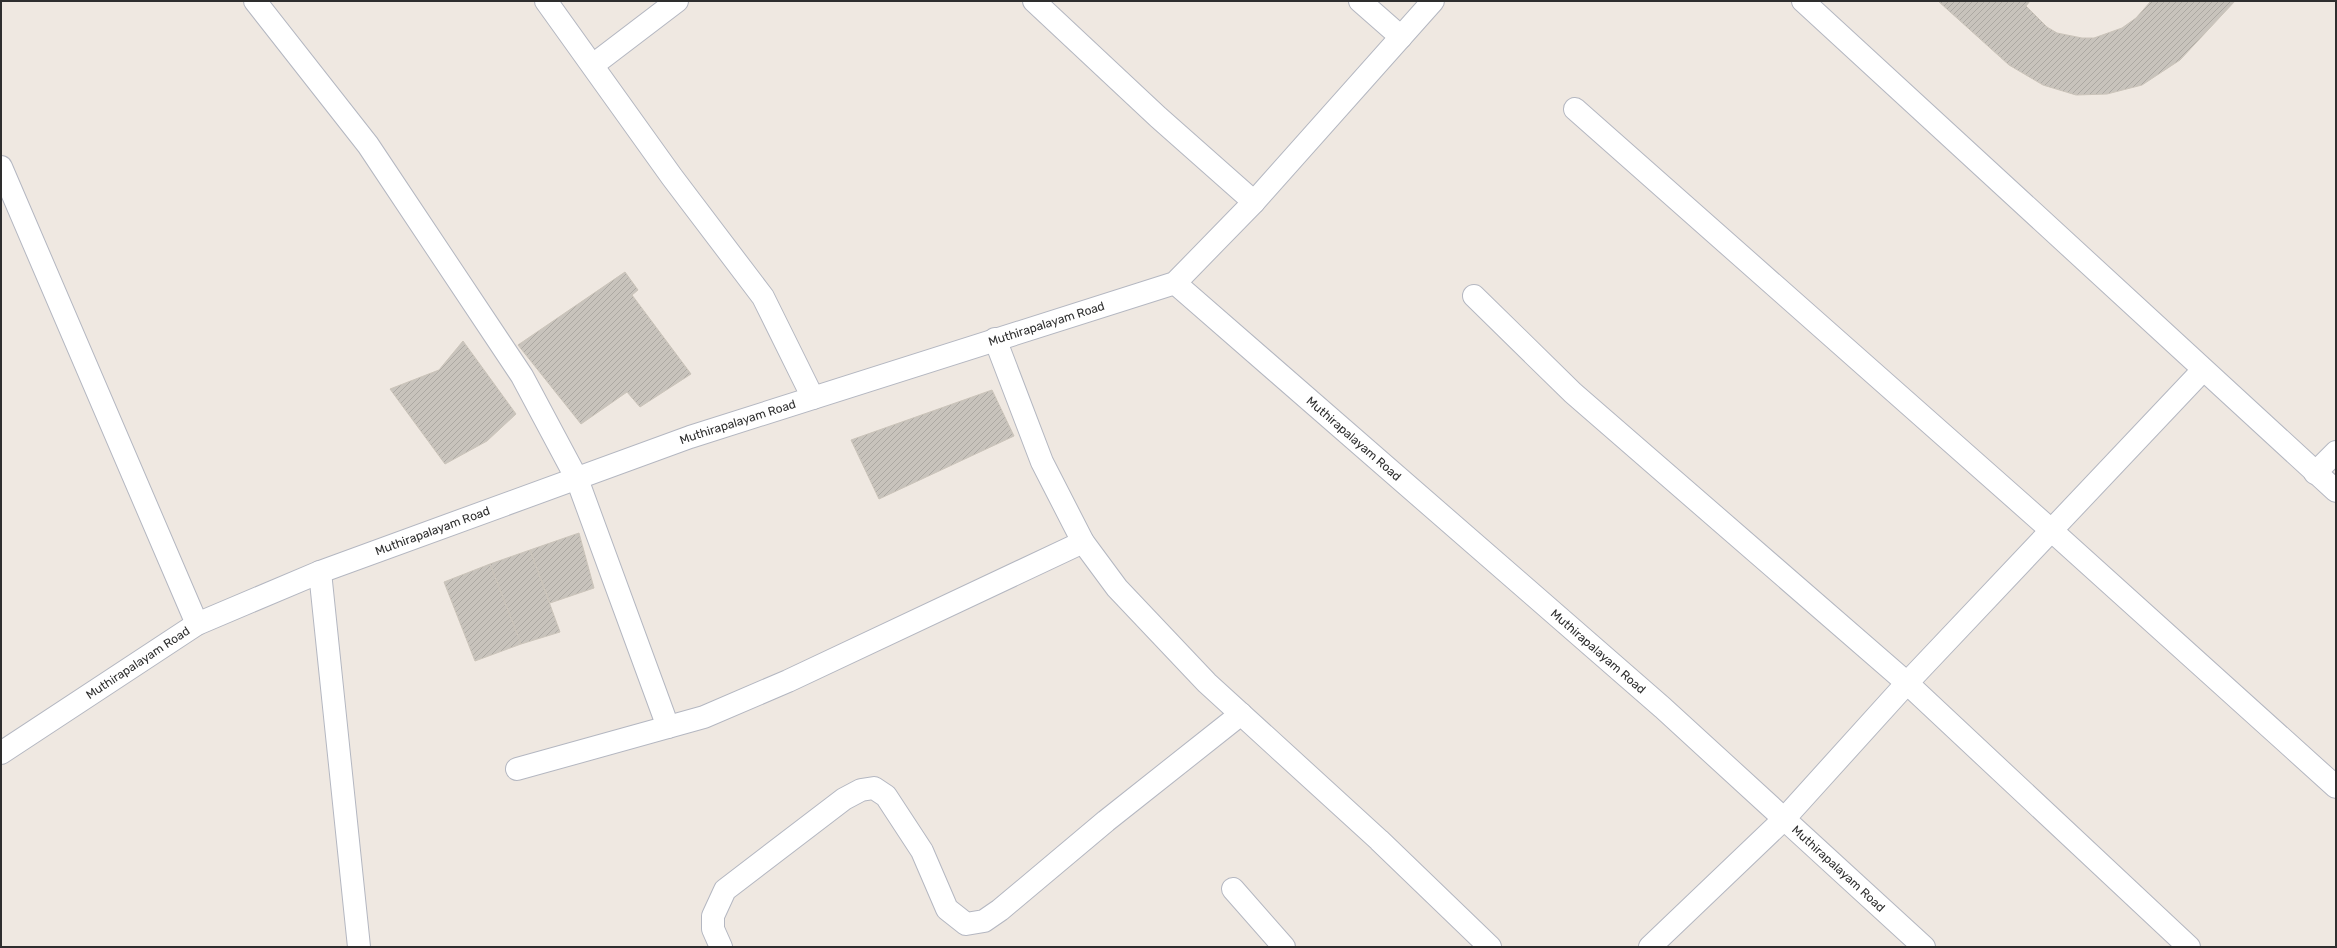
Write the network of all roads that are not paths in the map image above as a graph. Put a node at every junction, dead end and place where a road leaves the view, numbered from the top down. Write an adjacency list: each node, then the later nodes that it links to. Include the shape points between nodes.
1 (255, 1): 20 (street, via 368,145 522,376)
2 (546, 1): 9 (street)
3 (677, 1): 9 (street)
4 (1034, 1): 12 (street, via 1158,117)
5 (1360, 1): 8 (street)
6 (1433, 1): 8 (street)
7 (1803, 1): 16 (street, via 2111,282)
8 (1401, 37): 12 (street)
9 (593, 65): 17 (street, via 672,178 763,297)
10 (1575, 109): 22 (street)
11 (1, 166): 25 (street)
12 (1254, 202): 13 (street)
13 (1175, 283): 15 (street, Muthirapalayam Road); 32 (street, Muthirapalayam Road, via 1663,708)
14 (1474, 296): 26 (street, via 1573,393)
15 (995, 339): 17 (street, Muthirapalayam Road); 23 (street, via 1042,462)
16 (2203, 370): 19 (street); 22 (street)
17 (813, 398): 20 (street, Muthirapalayam Road, via 690,437)
18 (2336, 452): 19 (street)
19 (2315, 473): 21 (street)
20 (577, 479): 24 (street, Muthirapalayam Road); 28 (street)
21 (2336, 491)
22 (2051, 530): 26 (street); 31 (street)
23 (1083, 542): 27 (street, via 1117,588 1207,683); 28 (street, via 788,681 704,717)
24 (310, 577): 25 (street, Muthirapalayam Road); 34 (street)
25 (197, 624): 29 (street, Muthirapalayam Road)
26 (1907, 683): 32 (street); 40 (street)
27 (1241, 714): 35 (street, via 984,921 966,924 947,909 922,851 895,808 886,796 874,788 861,790 844,799 725,890 713,916 713,929); 37 (street, via 1379,840)
28 (668, 727): 30 (street)
29 (1, 753)
30 (517, 769)
31 (2336, 787)
32 (1783, 820): 38 (street); 39 (street, Muthirapalayam Road)
33 (1233, 889): 36 (street)
34 (359, 947)
35 (721, 947)
36 (1284, 947)
37 (1490, 947)
38 (1650, 947)
39 (1924, 947)
40 (2189, 947)

